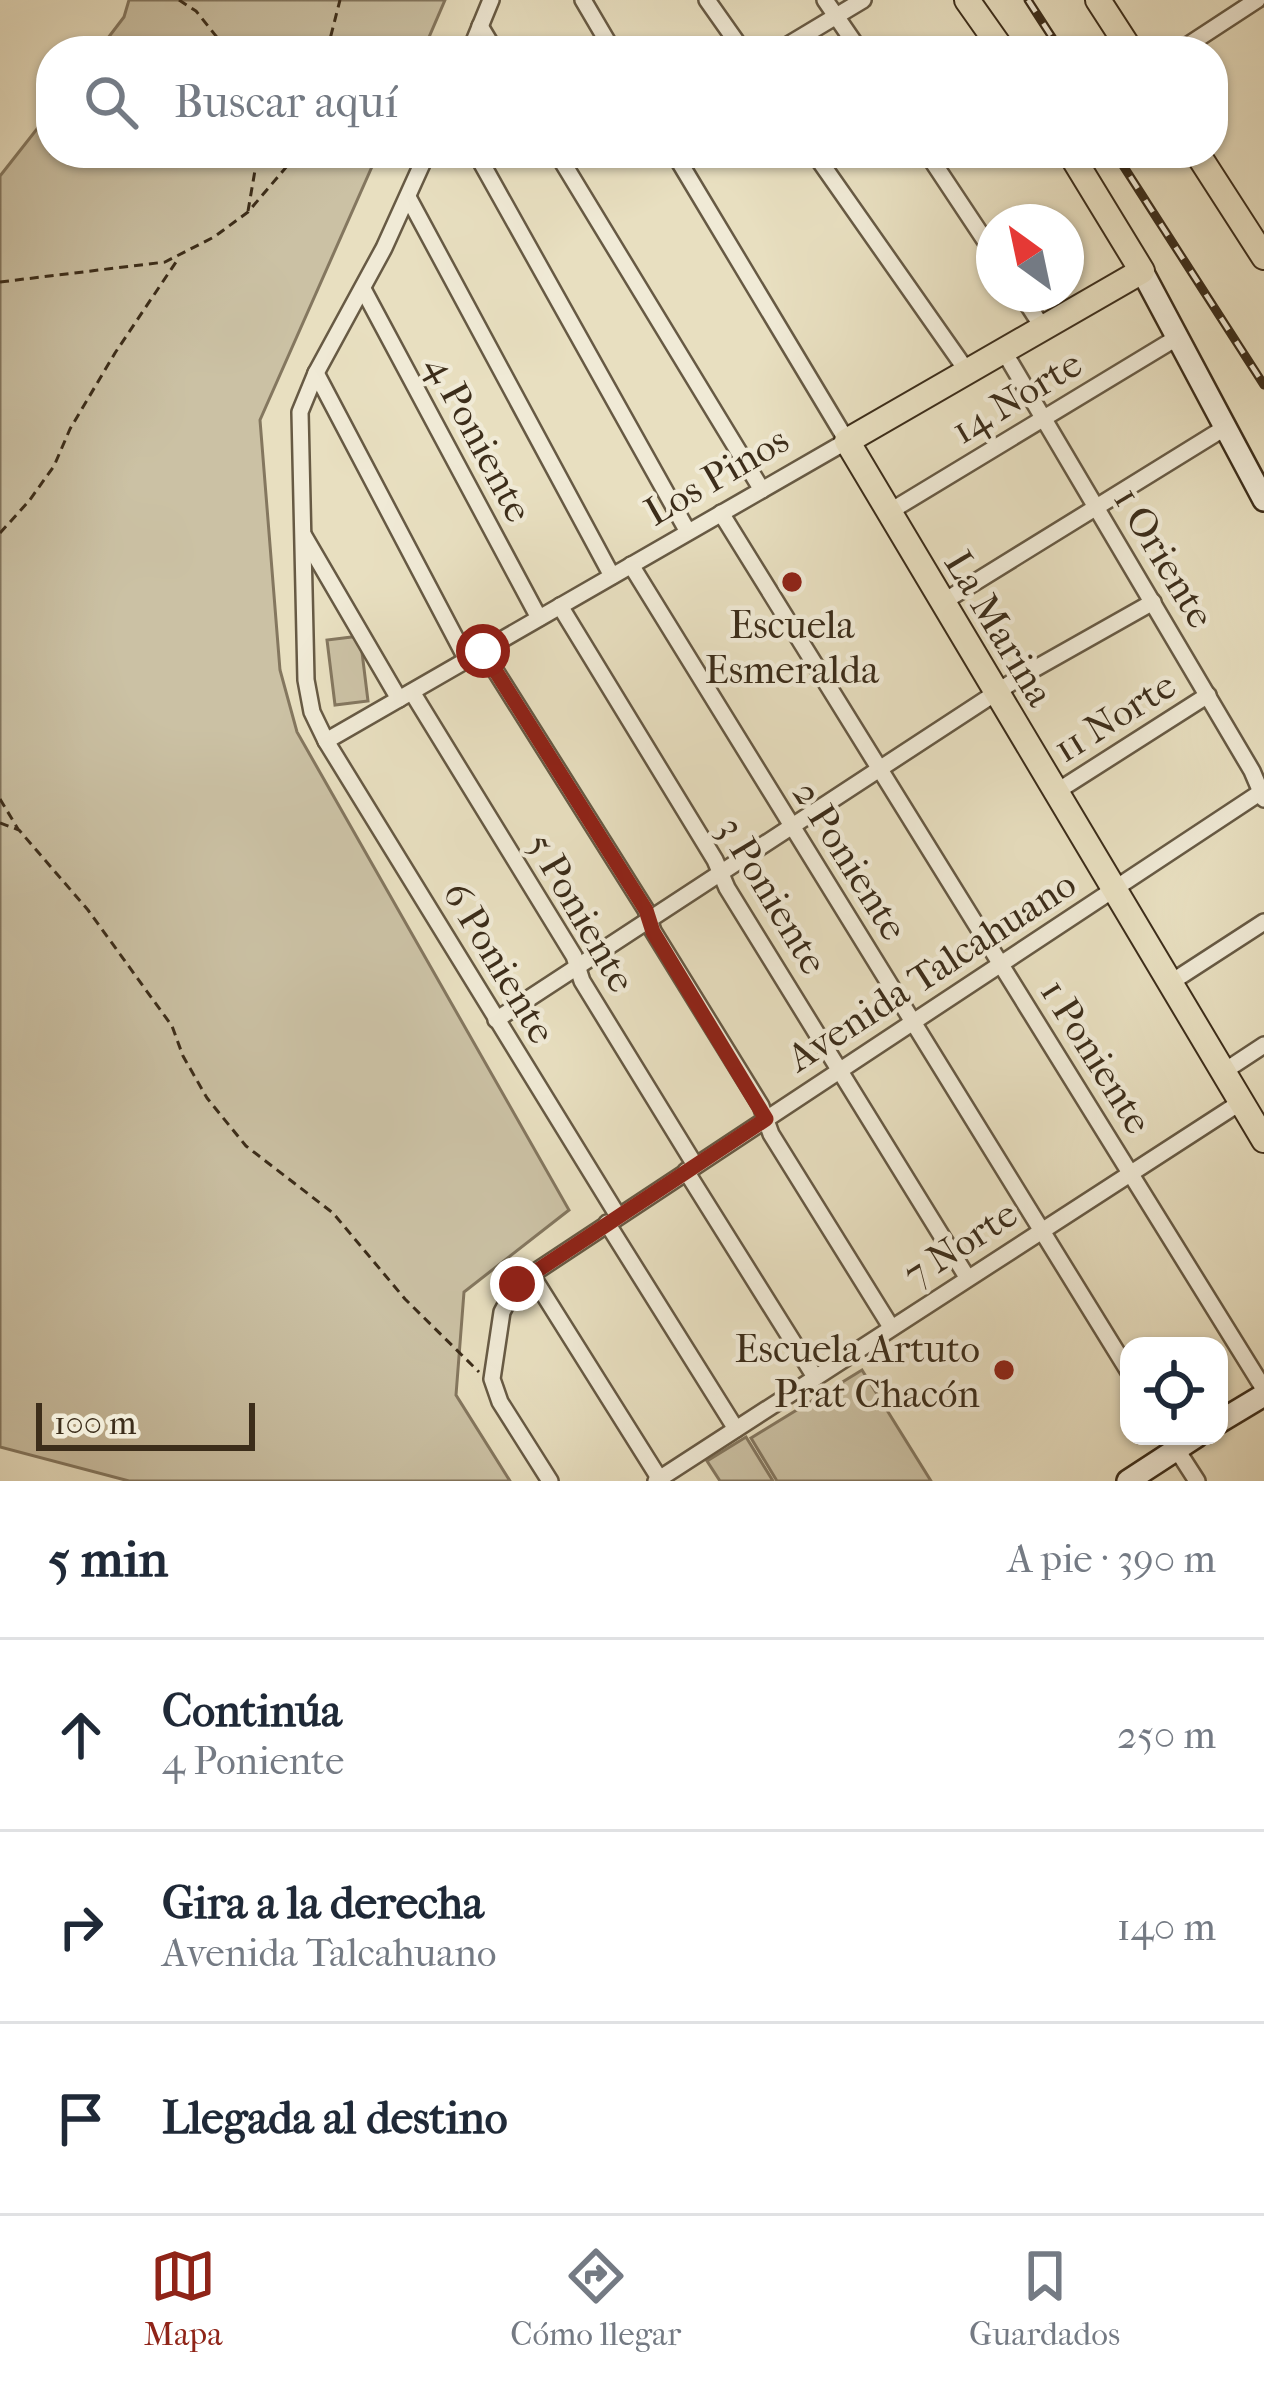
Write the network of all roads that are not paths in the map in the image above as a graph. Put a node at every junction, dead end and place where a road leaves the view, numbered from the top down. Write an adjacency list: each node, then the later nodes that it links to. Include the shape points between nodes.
1 (491, 0): 11 (street)
2 (583, 0): 14 (street)
3 (707, 0): 15 (street)
4 (825, 0): 9 (street)
5 (863, 0): 9 (street)
6 (967, 0): 18 (main road)
7 (1098, 0): 19 (main road)
8 (1254, 1): 10 (street); 20 (street)
9 (837, 16): 16 (street); 17 (street)
10 (1264, 18)
11 (480, 26): 12 (street); 13 (street)
12 (476, 36)
13 (486, 36)
14 (604, 36)
15 (732, 36)
16 (803, 36)
17 (850, 36)
18 (992, 36)
19 (1121, 36)
20 (1202, 36)
21 (421, 168): 29 (street, 6 Poniente)
22 (484, 168): 49 (street)
23 (566, 168): 43 (street)
24 (683, 168): 42 (street, La Marina)
25 (825, 168): 38 (street)
26 (937, 168): 30 (street)
27 (1079, 168): 32 (main road)
28 (1207, 168): 31 (main road)
29 (408, 197): 33 (street, 6 Poniente); 51 (street)
30 (976, 227)
31 (1264, 257)
32 (1142, 271): 35 (main road, Los Pinos); 36 (street)
33 (363, 289): 39 (street, 6 Poniente); 55 (street, 4 Poniente)
34 (1033, 312): 35 (street)
35 (1043, 328): 37 (main road, Los Pinos)
36 (1178, 337): 40 (street, 14 Norte); 41 (street)
37 (1004, 350): 38 (main road, Los Pinos); 40 (street, 1 Oriente)
38 (967, 371): 42 (main road, Los Pinos)
39 (316, 373): 48 (street, 6 Poniente, via 299,421); 56 (street)
40 (1044, 418): 45 (street, 1 Oriente); 46 (street, 14 Norte)
41 (1226, 427): 44 (street); 45 (street)
42 (847, 441): 43 (street, Los Pinos); 46 (main road, La Marina)
43 (762, 490): 47 (street, Los Pinos)
44 (1264, 500)
45 (1097, 508): 52 (street); 53 (street, 1 Oriente)
46 (889, 512): 52 (main road, La Marina)
47 (721, 513): 49 (street, Los Pinos); 61 (street, 1 Poniente)
48 (302, 532): 59 (street); 60 (street, 6 Poniente, via 308,696)
49 (688, 532): 50 (street, Los Pinos)
50 (631, 565): 51 (street, Los Pinos); 64 (street, 2 Poniente)
51 (612, 576): 54 (street, Los Pinos)
52 (943, 602): 57 (main road, La Marina)
53 (1153, 602): 57 (street); 58 (street, 1 Oriente)
54 (560, 606): 55 (street, Los Pinos); 65 (street, 3 Poniente)
55 (539, 618): 56 (street, Los Pinos)
56 (475, 655): 59 (street, Los Pinos); 67 (street)
57 (997, 692): 61 (street); 62 (main road, La Marina)
58 (1208, 695): 62 (street, 11 Norte); 63 (street, 1 Oriente)
59 (405, 696): 60 (street, Los Pinos); 70 (street, 5 Poniente)
60 (326, 741): 72 (street, 6 Poniente)
61 (880, 769): 64 (street); 69 (street, 1 Poniente)
62 (1056, 792): 66 (main road, La Marina)
63 (1263, 794): 66 (street, Avenida Talcahuano)
64 (792, 826): 65 (street); 73 (street, 2 Poniente)
65 (720, 873): 67 (street); 75 (street, 3 Poniente)
66 (1114, 889): 69 (street, Avenida Talcahuano); 71 (main road, La Marina)
67 (649, 920): 70 (street); 78 (street)
68 (1264, 922): 71 (street)
69 (1000, 964): 73 (street, Avenida Talcahuano); 81 (street, 1 Poniente)
70 (577, 967): 72 (street); 80 (street, 5 Poniente)
71 (1170, 983): 76 (main road, La Marina)
72 (496, 1020): 82 (street, 6 Poniente)
73 (912, 1022): 75 (street, Avenida Talcahuano); 83 (street, 2 Poniente)
74 (1264, 1046): 76 (street)
75 (840, 1070): 78 (street, Avenida Talcahuano); 85 (street, 3 Poniente)
76 (1223, 1072): 77 (main road, La Marina)
77 (1241, 1102): 79 (main road, La Marina); 81 (street, 7 Norte)
78 (766, 1119): 80 (street, Avenida Talcahuano); 86 (street)
79 (1264, 1141)
80 (691, 1168): 82 (street, Avenida Talcahuano); 88 (street, 5 Poniente)
81 (1130, 1173): 83 (street, 7 Norte); 89 (street, 1 Poniente)
82 (613, 1220): 84 (street, Avenida Talcahuano); 91 (street, 6 Poniente)
83 (1040, 1229): 85 (street, 7 Norte); 87 (street, 2 Poniente)
84 (531, 1274): 94 (street); 95 (street, Avenida Talcahuano, via 504,1305 492,1365 494,1386)
85 (968, 1277): 86 (street, 7 Norte)
86 (891, 1327): 88 (street, 7 Norte)
87 (1120, 1358)
88 (814, 1377): 91 (street, 7 Norte)
89 (1264, 1392): 90 (street)
90 (1228, 1417)
91 (736, 1429): 94 (street, 7 Norte)
92 (1171, 1445): 96 (street)
93 (1174, 1445): 97 (street)
94 (659, 1480)
95 (550, 1481)
96 (1128, 1481)
97 (1196, 1481)

